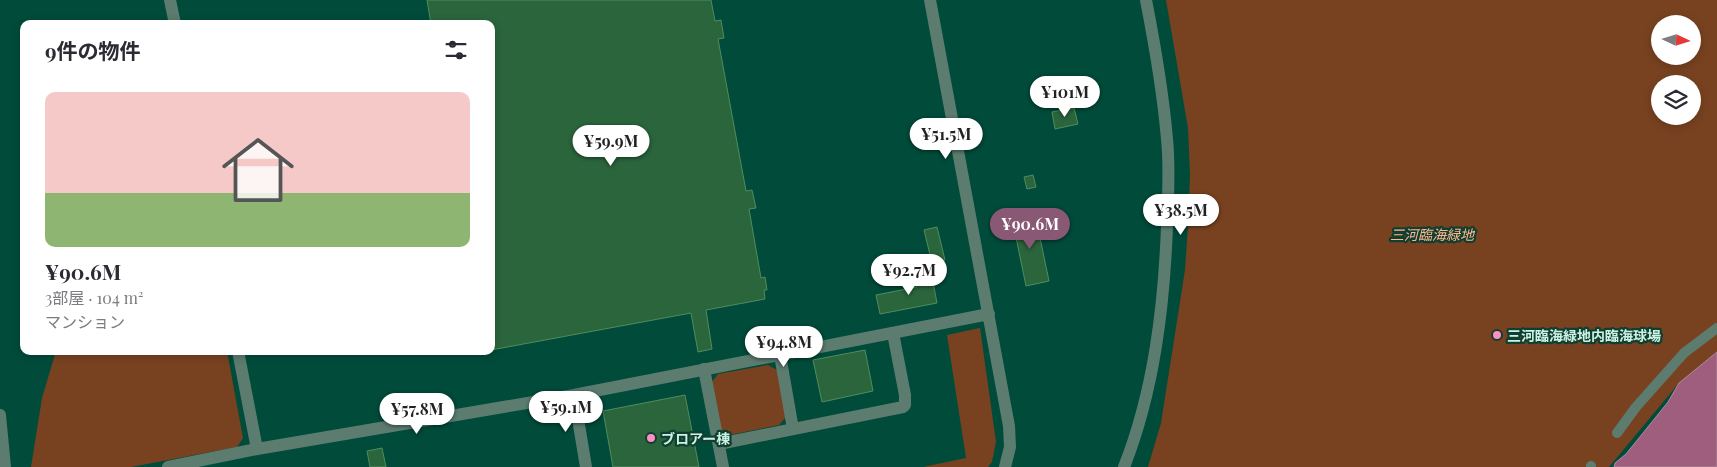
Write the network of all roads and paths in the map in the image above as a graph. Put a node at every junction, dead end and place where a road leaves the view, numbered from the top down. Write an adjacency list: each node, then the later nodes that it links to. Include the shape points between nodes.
1 (170, 0): 4 (street)
2 (930, 0): 5 (street)
3 (1146, 0): 22 (street, via 1158,63 1167,140 1166,260 1150,384)
4 (174, 20)
5 (989, 314): 7 (street); 21 (street, via 1010,437)
6 (1717, 328): 14 (street, via 1684,353)
7 (893, 333): 9 (street); 13 (street, via 906,400 903,407)
8 (239, 355): 16 (street)
9 (780, 355): 10 (street); 13 (street)
10 (704, 369): 11 (street); 15 (street)
11 (574, 395): 16 (street); 19 (street)
12 (0, 416): 17 (street)
13 (793, 430): 15 (street)
14 (1617, 433)
15 (719, 444): 20 (street)
16 (257, 449): 18 (street)
17 (5, 467)
18 (168, 467)
19 (586, 467)
20 (723, 467)
21 (1005, 467)
22 (1124, 467)

